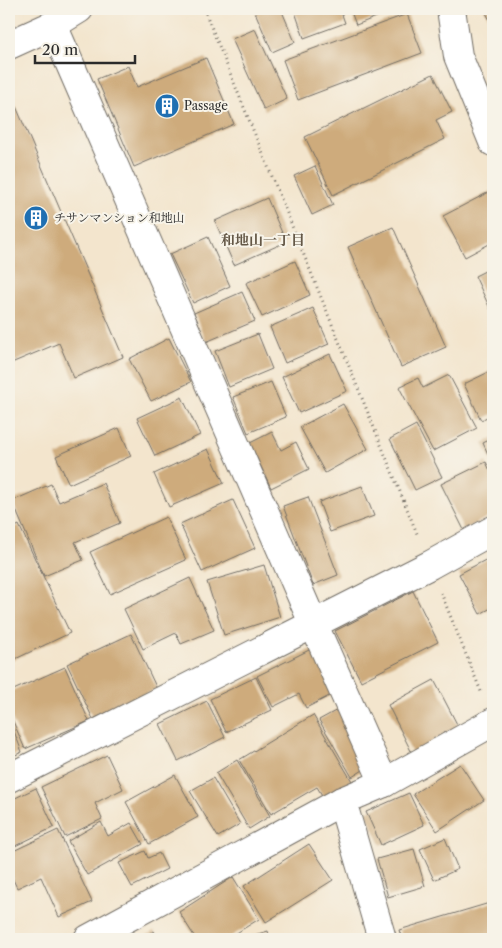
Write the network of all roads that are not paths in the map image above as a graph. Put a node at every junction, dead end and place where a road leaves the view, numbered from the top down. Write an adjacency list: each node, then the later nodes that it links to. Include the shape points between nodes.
1 (79, 9): 3 (street)
2 (451, 9): 5 (street, via 458,56)
3 (53, 25): 4 (street); 7 (street)
4 (9, 45)
5 (493, 142)
6 (493, 530): 7 (street)
7 (313, 623): 9 (street); 10 (street)
8 (493, 722): 10 (street)
9 (9, 778)
10 (384, 783): 11 (street)
11 (342, 801): 12 (street); 13 (street)
12 (88, 939)
13 (382, 939)

